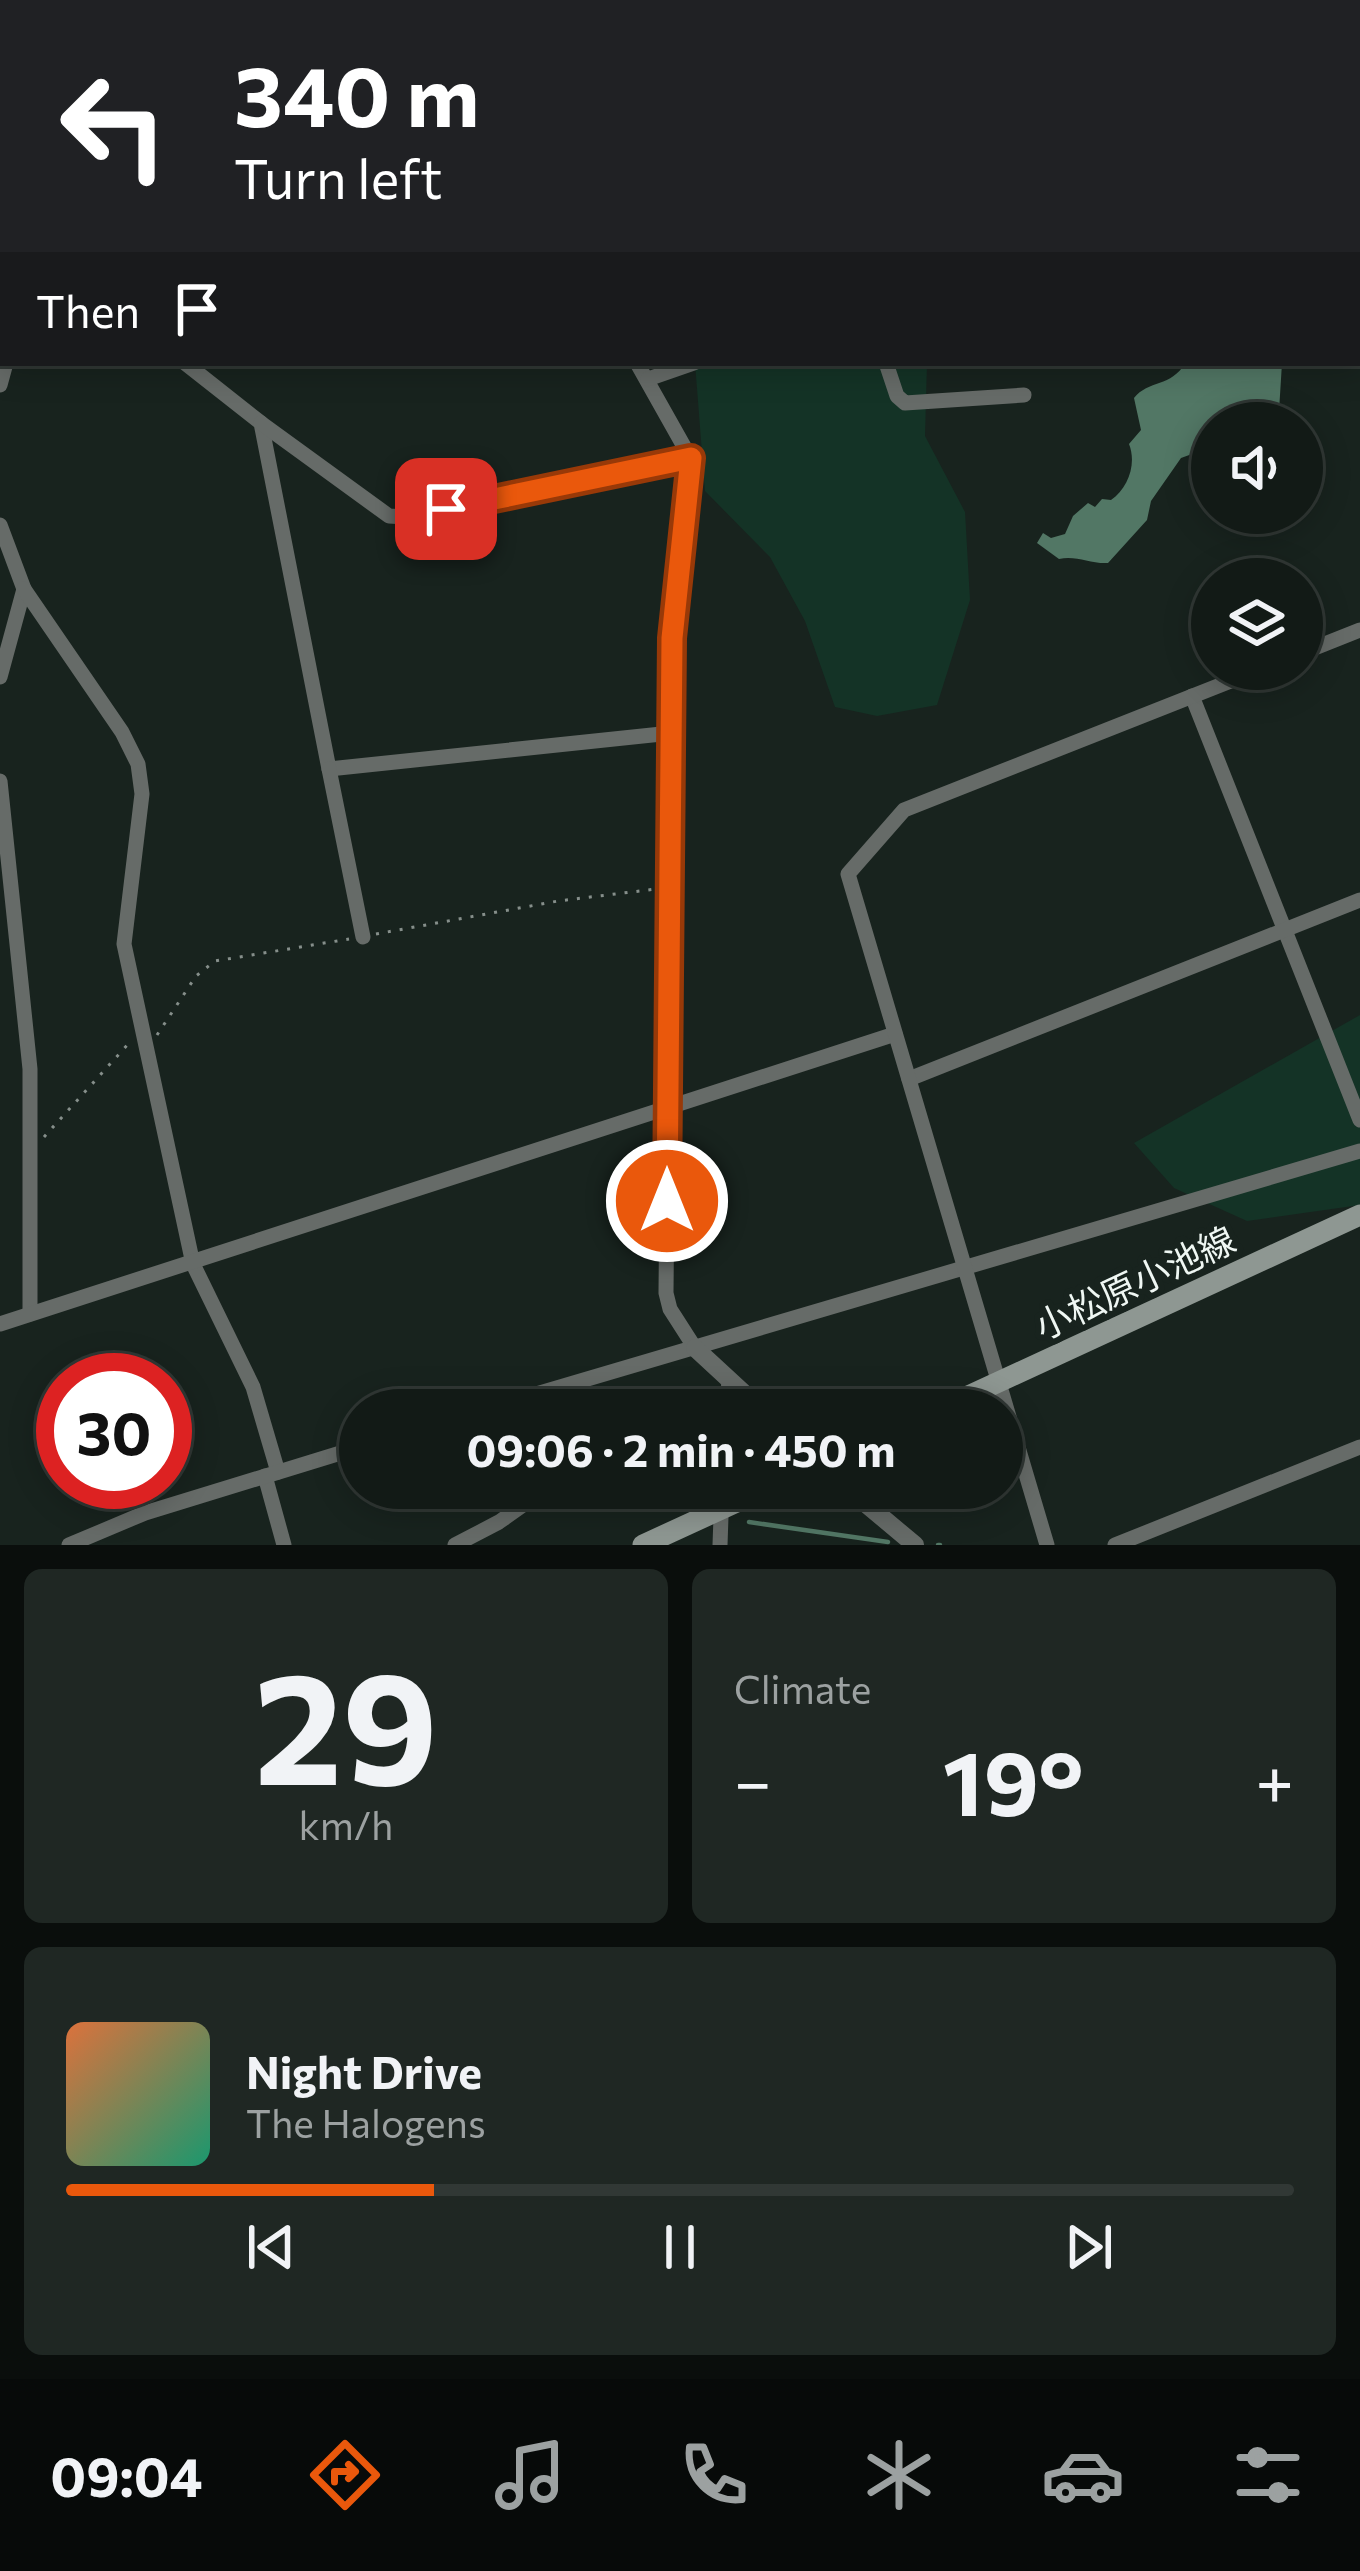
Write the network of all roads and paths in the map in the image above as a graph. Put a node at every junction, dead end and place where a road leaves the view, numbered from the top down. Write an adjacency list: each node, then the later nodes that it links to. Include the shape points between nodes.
1 (189, 366): 7 (street)
2 (639, 366): 5 (street)
3 (685, 366): 5 (street)
4 (887, 366): 6 (street, via 905,403)
5 (648, 379): 8 (street)
6 (1024, 395)
7 (261, 423): 8 (street, via 389,517); 17 (street)
8 (691, 458): 16 (street)
9 (0, 525): 10 (street)
10 (24, 589): 13 (street); 24 (street, via 138,764 142,794 124,944)
11 (1360, 630): 12 (street)
12 (1323, 645)
13 (0, 677)
14 (1207, 690): 15 (street)
15 (1192, 696): 21 (street); 23 (street, via 904,810 877,837 848,874)
16 (670, 734): 17 (street); 19 (street)
17 (329, 769): 22 (street)
18 (0, 782): 28 (street, via 30,1070)
19 (668, 887): 22 (path); 26 (street)
20 (1360, 900): 21 (street)
21 (1285, 931): 25 (street); 27 (street)
22 (363, 937): 24 (path, via 215,961)
23 (895, 1034): 25 (street); 26 (street)
24 (147, 1041): 28 (path, via 122,1048); 31 (street)
25 (910, 1079): 32 (street)
26 (668, 1109): 31 (street); 35 (street, via 666,1293)
27 (1360, 1120)
28 (30, 1150): 33 (street)
29 (1360, 1151): 32 (street)
30 (1360, 1215): 37 (main road, 小松原小池線)
31 (193, 1264): 33 (street); 44 (street, via 253,1388)
32 (966, 1268): 35 (street); 37 (street)
33 (30, 1314): 34 (street)
34 (0, 1324)
35 (695, 1348): 36 (street); 38 (street)
36 (730, 1379): 39 (street); 40 (street)
37 (1000, 1381): 41 (main road, 小松原小池線); 55 (street)
38 (554, 1389)
39 (729, 1389)
40 (741, 1389)
41 (983, 1389)
42 (1360, 1447): 56 (street)
43 (339, 1453): 44 (street)
44 (272, 1474): 49 (street); 50 (street)
45 (518, 1509): 51 (street)
46 (704, 1509): 52 (main road)
47 (722, 1509): 53 (street)
48 (872, 1509): 54 (street)
49 (69, 1545)
50 (284, 1545)
51 (455, 1545)
52 (643, 1545)
53 (720, 1545)
54 (915, 1545)
55 (1047, 1545)
56 (1115, 1545)

